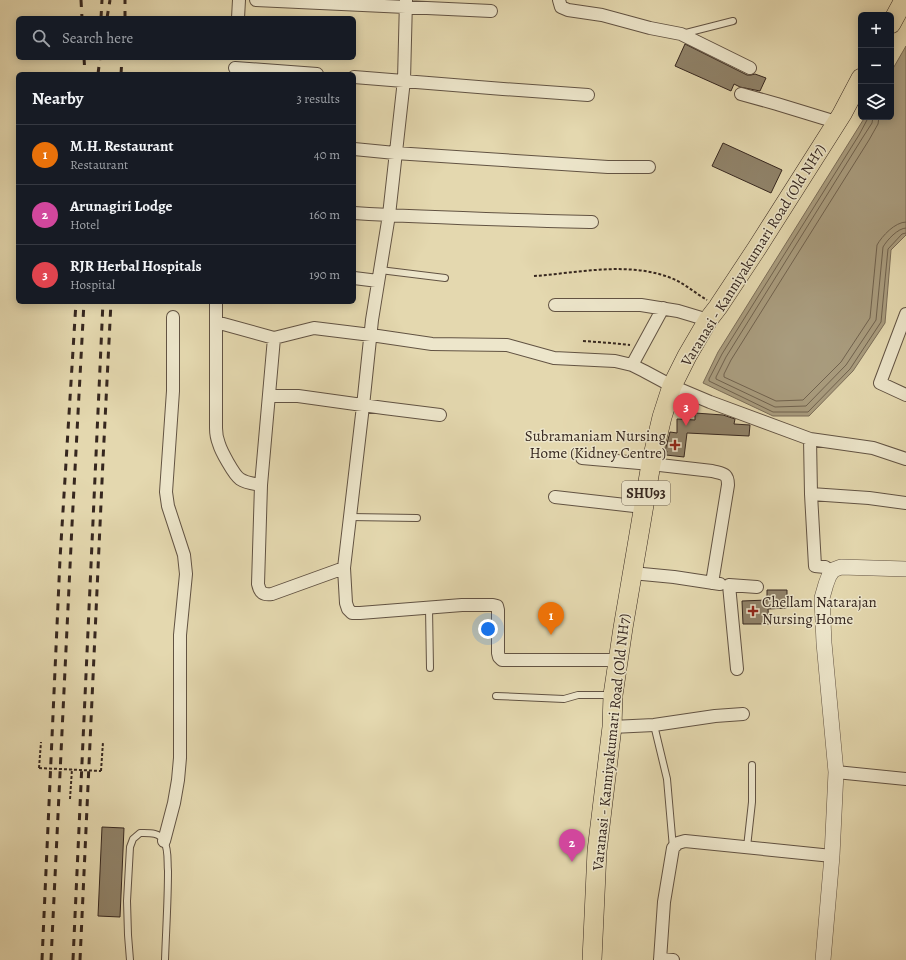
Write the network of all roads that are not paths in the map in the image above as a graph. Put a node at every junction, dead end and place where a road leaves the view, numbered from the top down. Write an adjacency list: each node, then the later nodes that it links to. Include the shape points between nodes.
1 (239, 0): 7 (street)
2 (256, 0): 5 (street)
3 (559, 0): 10 (street, via 561,7 568,10 602,14)
4 (904, 0): 8 (main road)
5 (406, 3): 6 (street); 15 (street)
6 (491, 11)
7 (238, 16)
8 (894, 18)
9 (733, 21): 10 (lane)
10 (681, 34): 12 (street)
11 (235, 67): 13 (street)
12 (750, 68)
13 (294, 72)
14 (356, 77): 15 (street)
15 (404, 80): 18 (street); 21 (street)
16 (858, 83): 19 (main road, Varanasi - Kanniyakumari Road (Old NH7) / SHU93)
17 (741, 94): 19 (street)
18 (588, 95)
19 (836, 122): 32 (main road, Varanasi - Kanniyakumari Road (Old NH7) / SHU93, via 758,248)
20 (356, 149): 21 (street)
21 (395, 153): 22 (street, via 608,167); 24 (street)
22 (650, 167)
23 (356, 213): 24 (street)
24 (388, 215): 25 (street); 26 (street)
25 (592, 222)
26 (379, 275): 27 (street); 28 (lane); 37 (street)
27 (356, 278)
28 (445, 278)
29 (216, 304): 35 (street)
30 (555, 305): 31 (street, via 641,305)
31 (663, 308): 32 (street); 39 (street)
32 (713, 314): 40 (main road, Varanasi - Kanniyakumari Road (Old NH7) / SHU93)
33 (906, 314): 36 (street)
34 (173, 318): 75 (street, via 173,391 166,492 184,555 186,574 180,635 180,758 174,804)
35 (216, 322): 38 (street); 49 (street, via 217,436 235,474 248,483)
36 (903, 331): 41 (street, via 880,383)
37 (371, 335): 38 (street, via 314,328); 39 (street, via 432,344 507,345 554,358); 43 (street)
38 (274, 338): 42 (street)
39 (632, 365): 40 (street)
40 (672, 386): 45 (street); 48 (main road, Varanasi - Kanniyakumari Road (Old NH7) / SHU93)
41 (906, 395)
42 (269, 396): 43 (street, via 298,396); 49 (street)
43 (363, 406): 44 (street); 54 (street)
44 (440, 415)
45 (810, 439): 47 (street, via 873,448); 50 (street)
46 (582, 458): 48 (street)
47 (906, 459)
48 (651, 464): 53 (main road, Varanasi - Kanniyakumari Road (Old NH7) / SHU93); 60 (street, via 712,471 722,473 728,479)
49 (261, 485): 56 (street, via 259,590 272,594)
50 (811, 494): 52 (street); 58 (street, via 815,566 825,567)
51 (555, 497): 53 (street)
52 (906, 503)
53 (644, 507): 59 (main road, Varanasi - Kanniyakumari Road (Old NH7) / SHU93)
54 (350, 517): 55 (lane); 56 (street)
55 (417, 518)
56 (344, 568): 63 (street, via 346,603 352,613)
57 (906, 568): 58 (street, via 841,567)
58 (832, 572): 73 (street, via 822,598)
59 (632, 573): 60 (street); 64 (main road, Varanasi - Kanniyakumari Road (Old NH7) / SHU93)
60 (712, 583): 61 (street)
61 (729, 586): 62 (street); 66 (street)
62 (757, 587)
63 (430, 608): 64 (street, via 462,605 497,606 498,657 502,660); 65 (lane)
64 (618, 660): 67 (main road, Varanasi - Kanniyakumari Road (Old NH7) / SHU93)
65 (430, 668)
66 (737, 669)
67 (613, 695): 68 (lane, via 578,695 564,699); 71 (main road, Varanasi - Kanniyakumari Road (Old NH7) / SHU93)
68 (496, 696)
69 (743, 714): 70 (street)
70 (654, 725): 71 (street); 77 (lane, via 668,779)
71 (612, 727): 82 (main road, Varanasi - Kanniyakumari Road (Old NH7) / SHU93, via 597,851)
72 (752, 765): 76 (lane, via 752,802)
73 (836, 772): 74 (street); 78 (street)
74 (906, 778)
75 (164, 841): 80 (lane, via 159,835 140,833 133,839 130,847 127,902); 81 (lane, via 167,850 168,898)
76 (747, 847): 77 (street, via 685,841); 78 (street)
77 (673, 848): 79 (street, via 664,902)
78 (832, 856): 84 (street)
79 (660, 959): 83 (street)
80 (130, 960)
81 (165, 960)
82 (592, 960)
83 (673, 960)
84 (823, 960)

